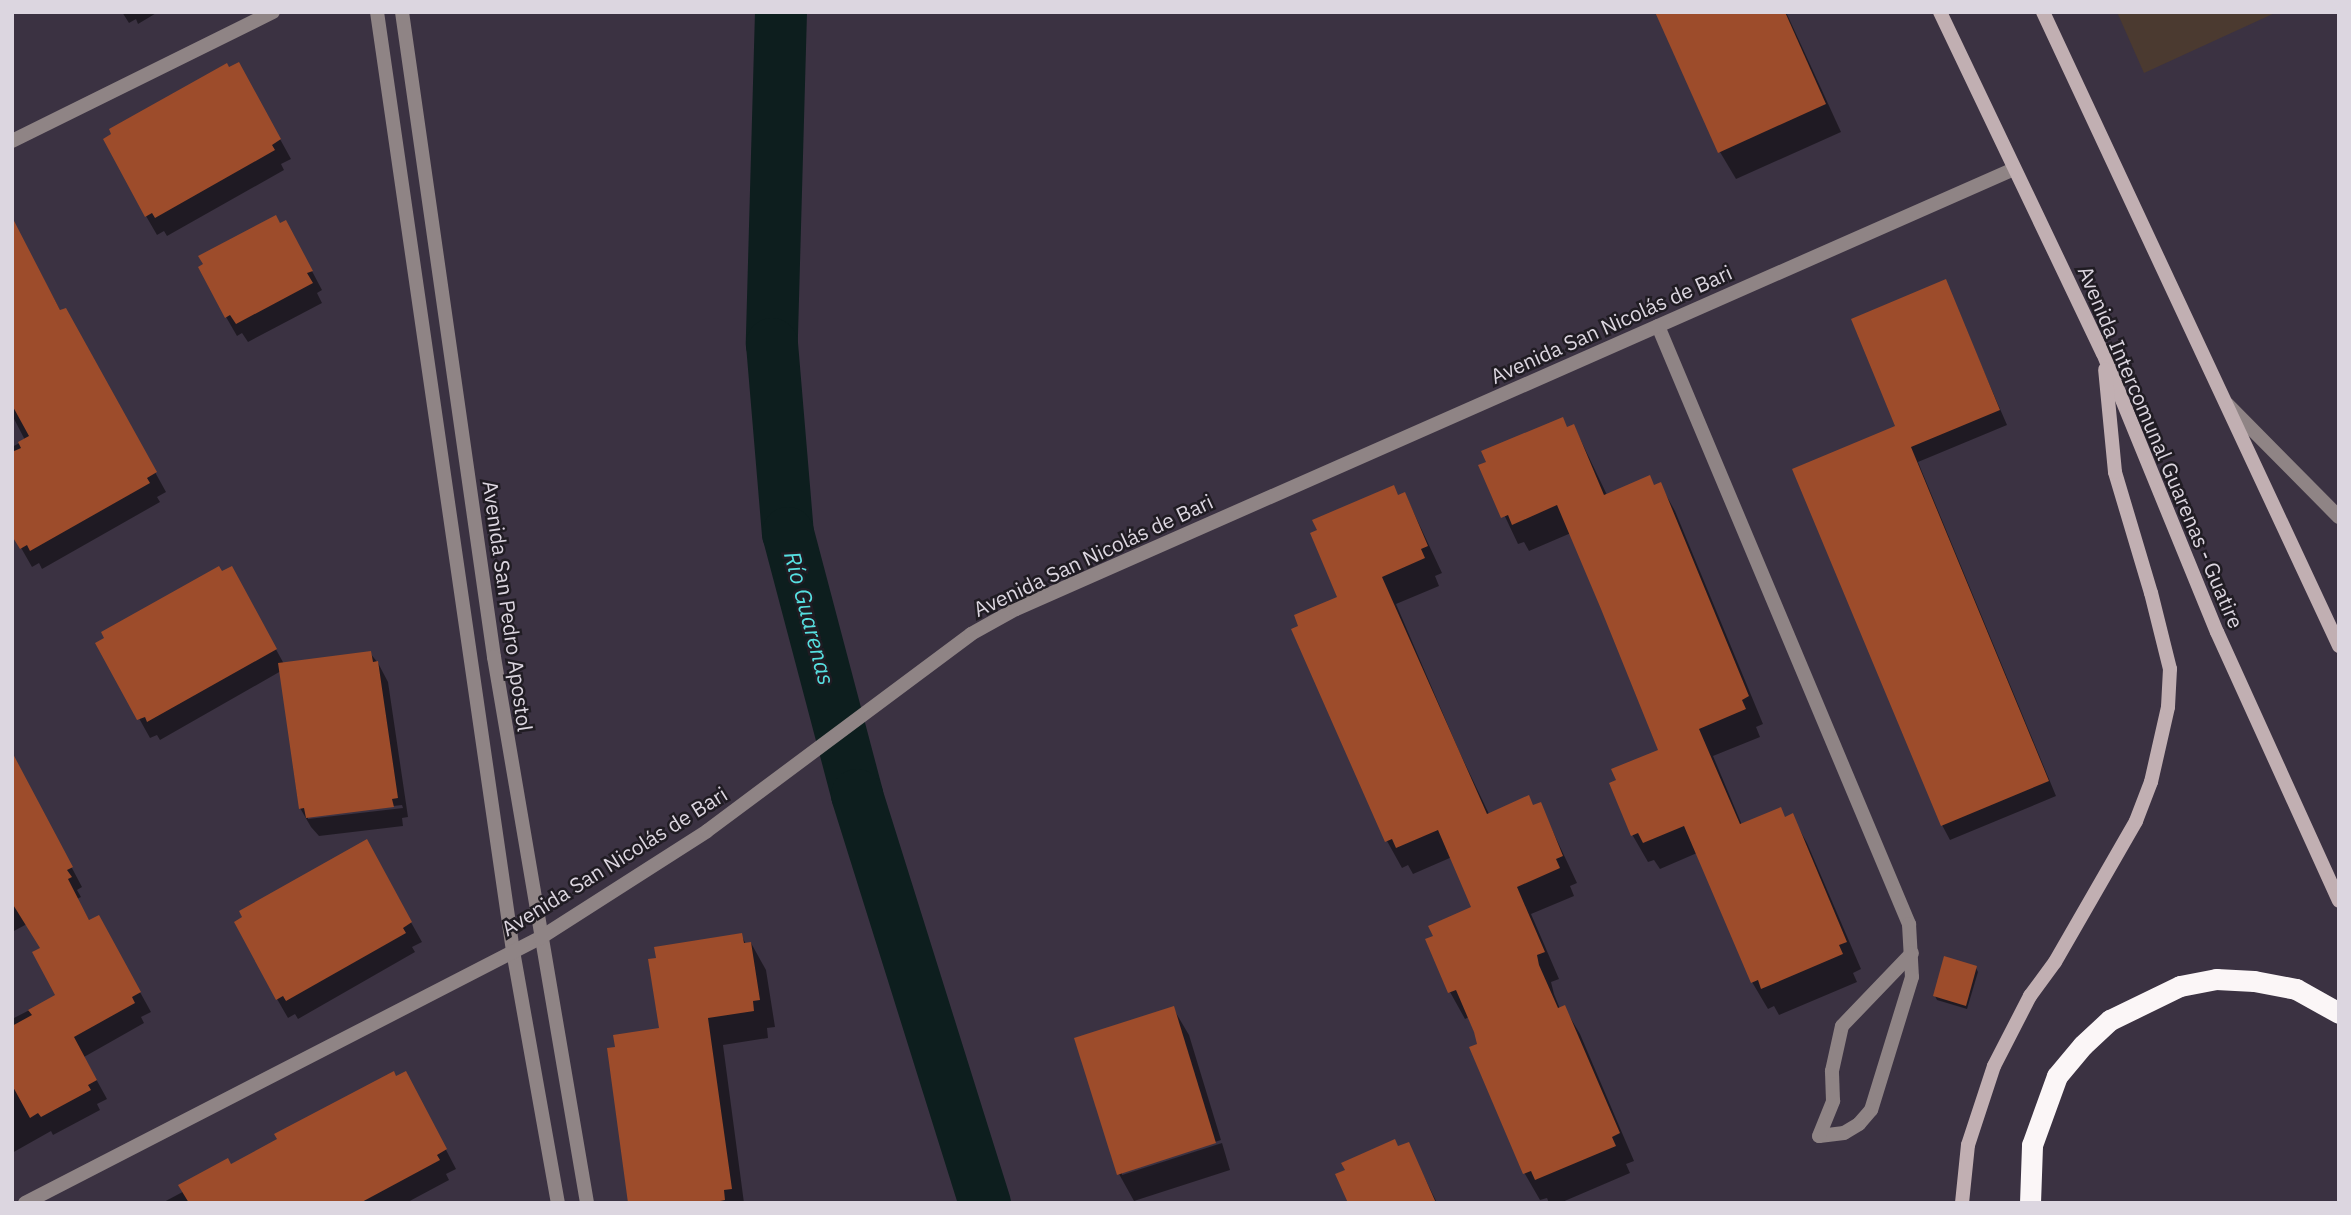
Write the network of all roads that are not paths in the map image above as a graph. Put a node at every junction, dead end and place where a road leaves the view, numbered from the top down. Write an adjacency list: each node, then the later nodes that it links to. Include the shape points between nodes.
1 (273, 12): 6 (street)
2 (377, 12): 15 (street, Avenida San Pedro Apostol)
3 (402, 12): 14 (street, Avenida San Pedro Apostol, via 494,657)
4 (1940, 12): 7 (main road, Avenida Intercomunal Guarenas - Guatire)
5 (2043, 12): 10 (main road)
6 (12, 141)
7 (2014, 169): 8 (street, Avenida San Nicolás de Bari); 9 (main road, Avenida Intercomunal Guarenas - Guatire)
8 (1658, 326): 14 (street, Avenida San Nicolás de Bari, via 1016,609 971,634 707,831); 16 (street, via 1899,898 1909,924)
9 (2103, 353): 13 (main road, Avenida Intercomunal Guarenas - Guatire, via 2217,632); 21 (main road, via 2115,472 2170,669 2168,707 2151,782 2136,821 2030,996 1994,1066 1968,1145)
10 (2220, 397): 11 (street); 12 (main road)
11 (2339, 517)
12 (2339, 646)
13 (2339, 901)
14 (540, 938): 15 (street, Avenida San Nicolás de Bari); 20 (street, Avenida San Pedro Apostol)
15 (513, 951): 18 (street, Avenida San Nicolás de Bari); 19 (street, Avenida San Pedro Apostol)
16 (1912, 953): 16 (street, via 1842,1026 1832,1071 1833,1101 1819,1136 1844,1133 1871,1110 1909,988)
17 (2339, 1013): 22 (highway, via 2296,989 2216,979 2180,986 2110,1020 2057,1076 2032,1145)
18 (24, 1203)
19 (558, 1203)
20 (587, 1203)
21 (1962, 1203)
22 (2030, 1203)

